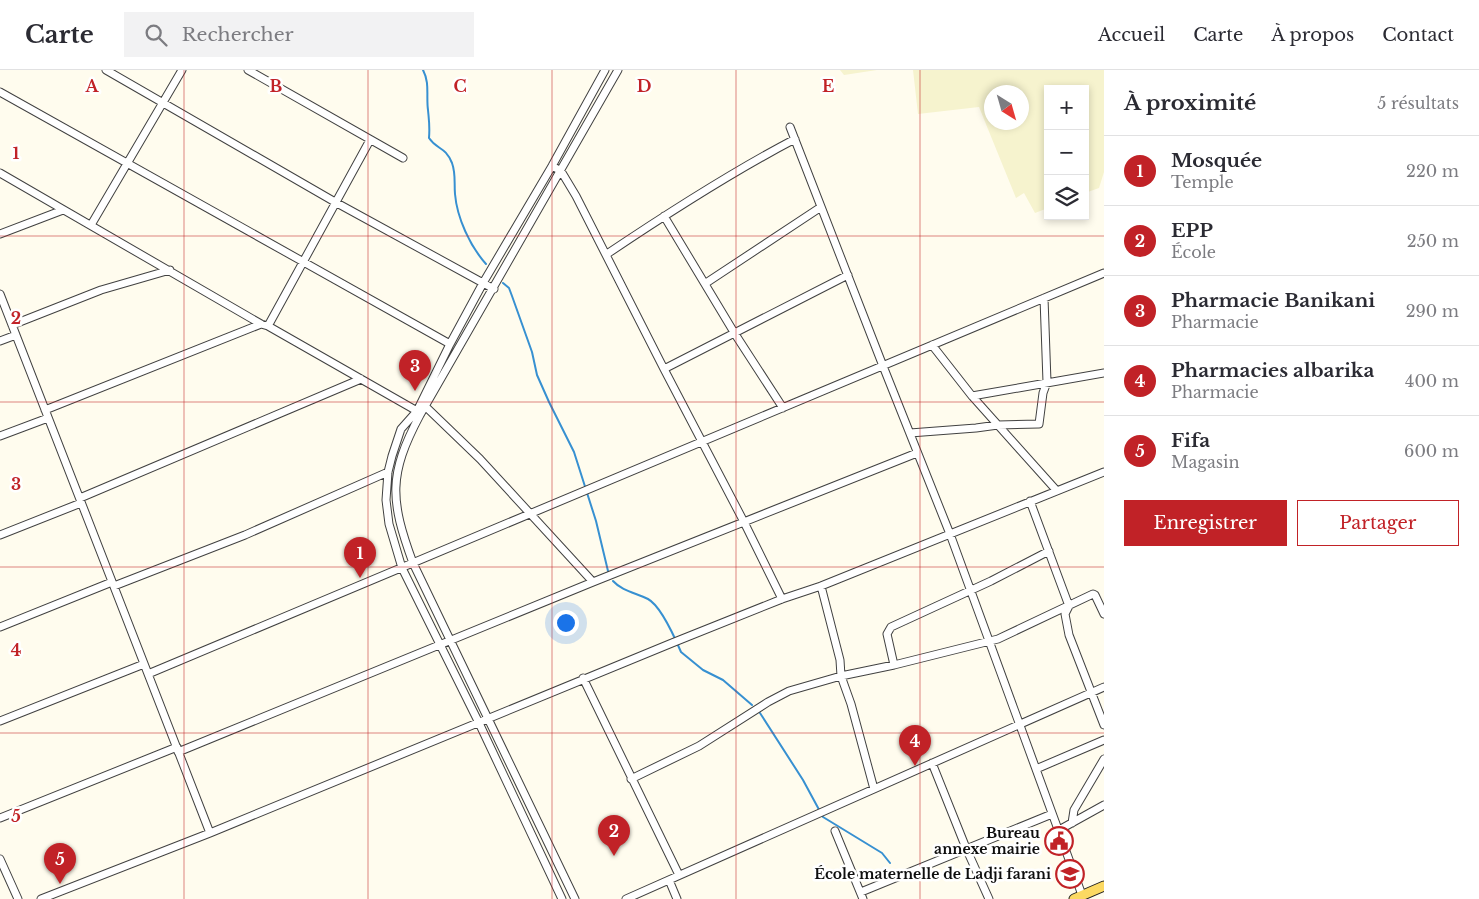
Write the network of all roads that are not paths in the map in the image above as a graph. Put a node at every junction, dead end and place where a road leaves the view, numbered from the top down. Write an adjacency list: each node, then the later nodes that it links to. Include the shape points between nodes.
1 (106, 70): 7 (street)
2 (182, 70): 7 (street)
3 (248, 70): 10 (street)
4 (605, 70): 13 (street)
5 (618, 70): 14 (street)
6 (0, 92): 12 (street)
7 (163, 103): 12 (street); 16 (street)
8 (790, 127): 9 (street)
9 (795, 139): 17 (street); 19 (street, via 745,165)
10 (370, 140): 11 (street); 16 (street)
11 (403, 158)
12 (128, 164): 20 (street); 23 (street)
13 (552, 166): 14 (street); 27 (street)
14 (561, 171): 22 (street); 29 (street)
15 (0, 173): 18 (street)
16 (335, 202): 23 (street); 27 (street)
17 (821, 207): 26 (street); 28 (street)
18 (63, 210): 20 (street); 21 (street)
19 (664, 216): 22 (street); 28 (street)
20 (91, 225): 24 (street)
21 (0, 234)
22 (607, 254): 40 (street)
23 (302, 262): 33 (street); 37 (street)
24 (170, 270): 32 (street, via 101,290); 33 (street)
25 (1104, 273): 31 (street)
26 (848, 275): 35 (street); 39 (street)
27 (483, 283): 29 (street); 37 (street)
28 (706, 283): 35 (street)
29 (494, 289): 45 (street)
30 (0, 294): 32 (street)
31 (1044, 298): 38 (street); 43 (street)
32 (12, 325): 34 (street)
33 (264, 325): 42 (street); 48 (street)
34 (16, 334): 36 (street); 48 (street)
35 (735, 334): 40 (street); 46 (street)
36 (0, 340)
37 (450, 344): 47 (street)
38 (932, 345): 39 (street); 44 (street)
39 (883, 366): 46 (street); 50 (street)
40 (664, 369): 52 (street)
41 (1104, 373): 43 (street)
42 (361, 379): 47 (street); 57 (street)
43 (1047, 382): 44 (street); 49 (street, via 1039,424)
44 (972, 396): 49 (street)
45 (426, 406): 47 (street); 59 (street)
46 (783, 408): 52 (street)
47 (419, 413): 54 (street, via 401,429); 64 (street, via 402,453 396,488 400,528)
48 (47, 414): 51 (street); 57 (street)
49 (998, 425): 50 (street); 56 (street)
50 (910, 433): 53 (street)
51 (0, 436)
52 (702, 442): 59 (street); 60 (street)
53 (917, 453): 60 (street); 61 (street)
54 (388, 472): 65 (street, via 386,500 389,524); 67 (street, via 245,534)
55 (1104, 472): 56 (street)
56 (1057, 491): 58 (street)
57 (80, 500): 62 (street); 67 (street)
58 (1030, 501): 61 (street); 63 (street)
59 (532, 513): 64 (street); 66 (street)
60 (744, 522): 66 (street); 70 (street)
61 (950, 534): 68 (street); 69 (street)
62 (0, 535)
63 (1049, 551): 69 (street); 71 (street)
64 (413, 563): 65 (street); 75 (street)
65 (402, 568): 76 (street); 79 (street)
66 (593, 582): 75 (street)
67 (113, 584): 73 (street); 77 (street)
68 (821, 586): 70 (street); 80 (street)
69 (970, 590): 74 (street); 78 (street, via 888,630)
70 (782, 599): 81 (street)
71 (1069, 606): 72 (street, via 1094,594); 74 (street, via 1007,636); 83 (street, via 1064,614 1069,635)
72 (1104, 614)
73 (0, 627)
74 (988, 640): 78 (street); 87 (street)
75 (451, 641): 76 (street); 84 (street)
76 (441, 645): 86 (street); 90 (street)
77 (144, 664): 79 (street); 85 (street)
78 (894, 665): 80 (street)
79 (148, 674): 90 (street)
80 (841, 676): 94 (street, via 778,696 699,746); 95 (street)
81 (583, 678): 84 (street); 94 (street)
82 (1104, 687): 83 (street)
83 (1092, 692): 87 (street); 88 (street)
84 (489, 719): 86 (street); 113 (street)
85 (0, 721)
86 (479, 723): 102 (street); 112 (street)
87 (1020, 724): 92 (street); 93 (street)
88 (1104, 725)
89 (1104, 740): 93 (street)
90 (178, 750): 98 (street); 102 (street)
91 (1104, 759): 99 (street, via 1074,810)
92 (932, 763): 95 (street); 103 (street)
93 (1036, 769): 97 (street)
94 (632, 779): 105 (street)
95 (874, 789): 105 (street)
96 (1104, 805): 99 (street)
97 (1052, 814): 100 (street); 103 (street)
98 (0, 818)
99 (1072, 822): 100 (street)
100 (1059, 830): 109 (street)
101 (835, 831): 108 (street)
102 (210, 833): 111 (street)
103 (966, 848): 108 (street); 116 (street)
104 (0, 860): 110 (street)
105 (679, 875): 106 (street)
106 (668, 880): 114 (street); 115 (street)
107 (1104, 886): 109 (main road)
108 (862, 896)
109 (1078, 897)
110 (18, 899)
111 (41, 899)
112 (562, 899)
113 (576, 899)
114 (626, 899)
115 (677, 899)
116 (989, 899)

